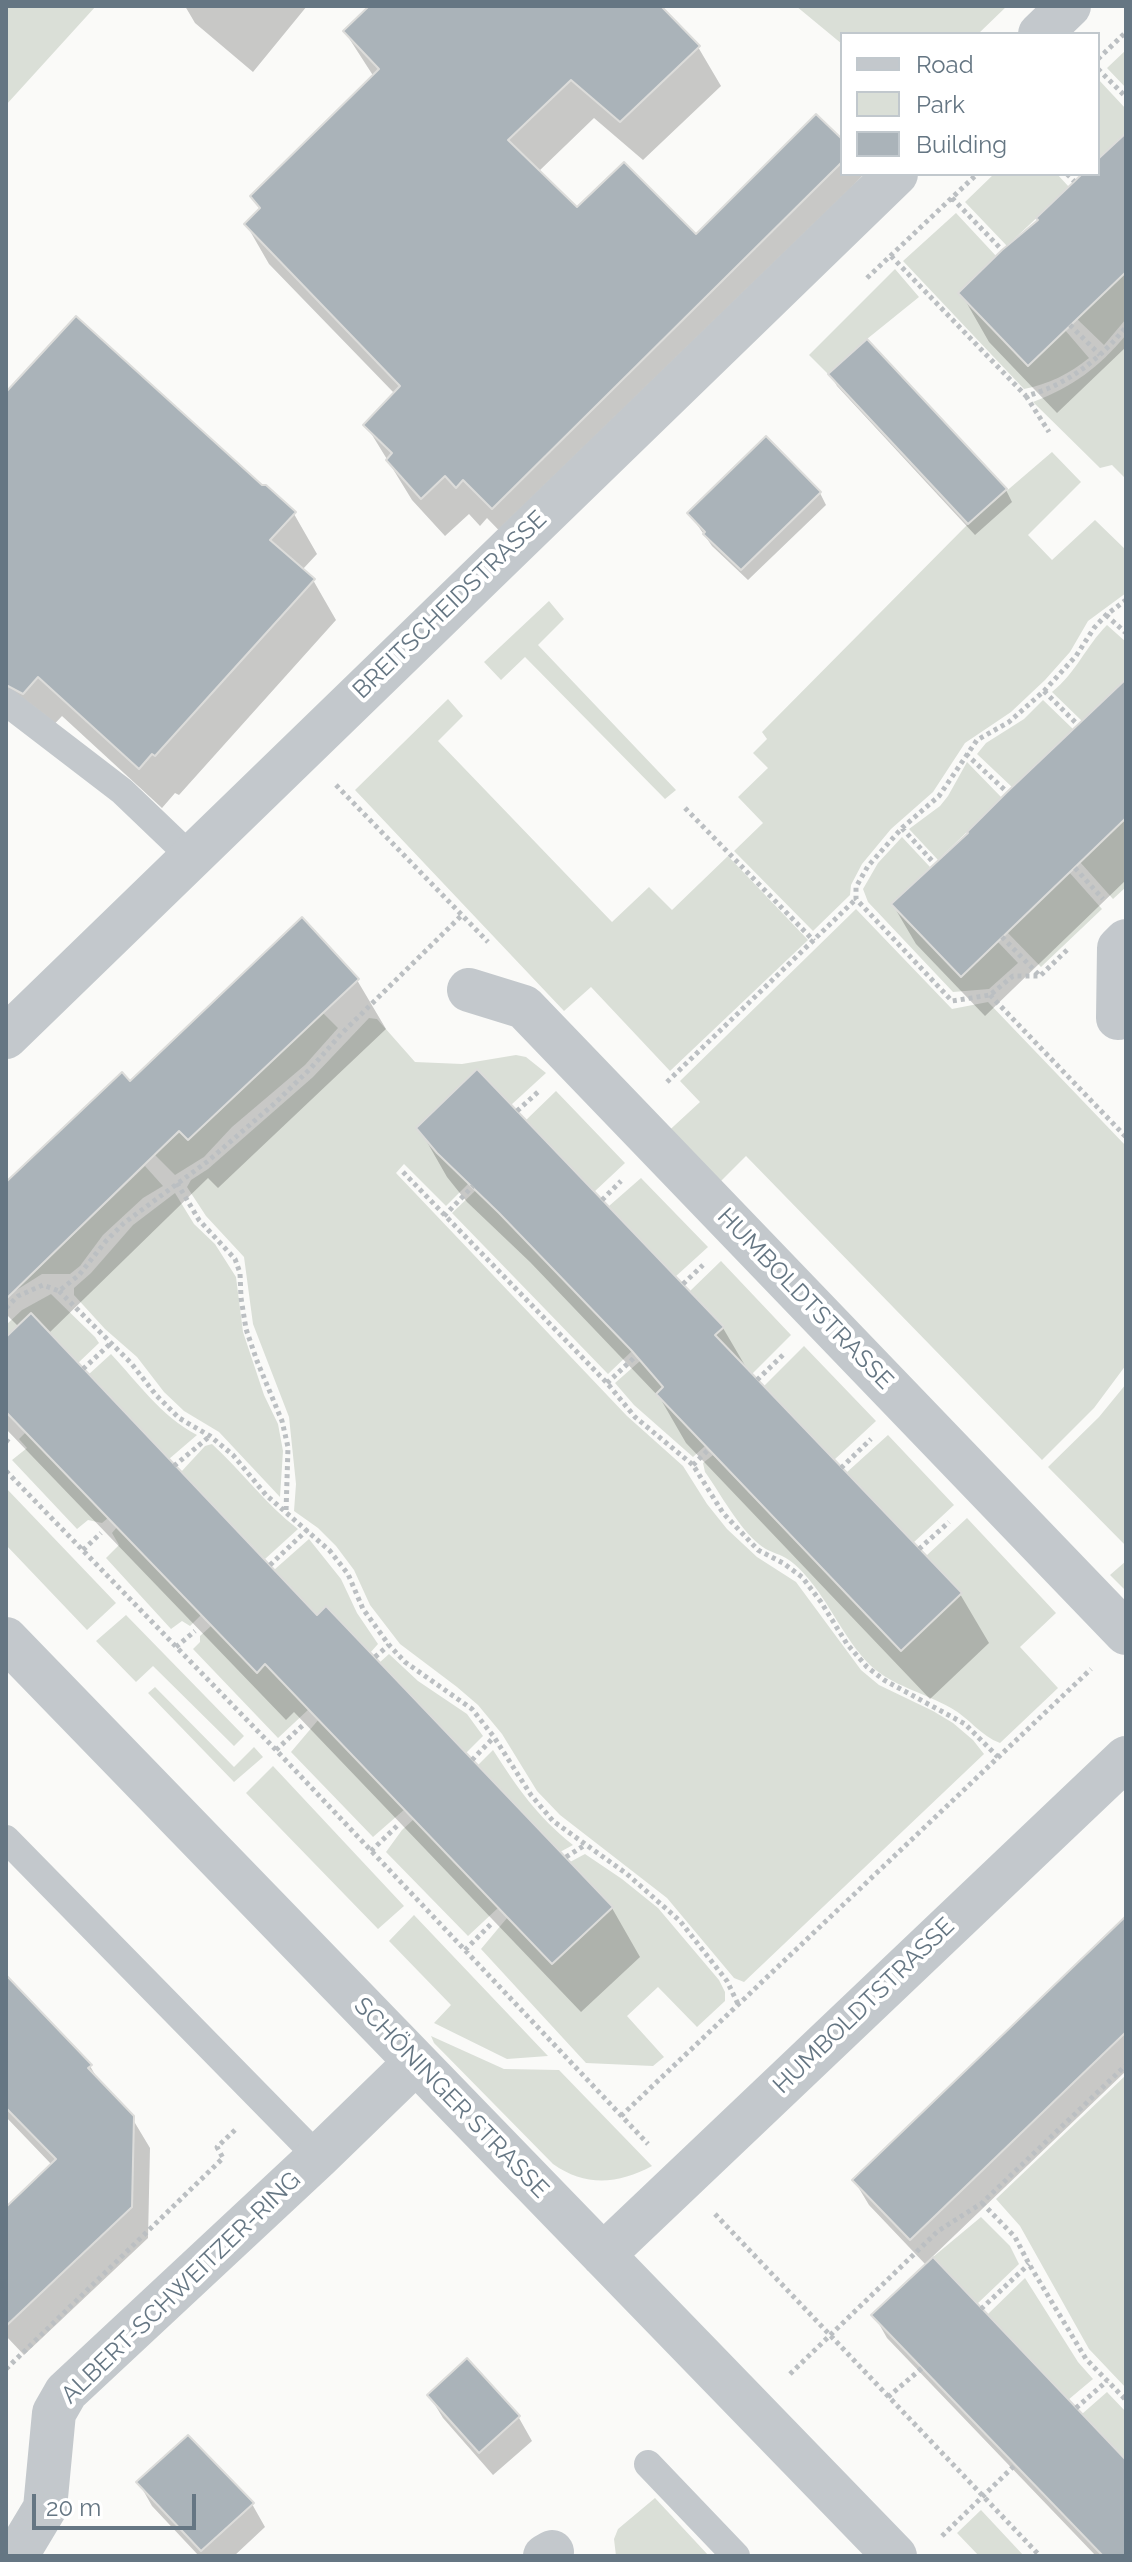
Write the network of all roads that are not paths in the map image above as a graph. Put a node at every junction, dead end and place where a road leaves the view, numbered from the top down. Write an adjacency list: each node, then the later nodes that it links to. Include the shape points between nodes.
1 (1069, 6): 2 (street)
2 (1042, 32)
3 (894, 176): 5 (street, BREITSCHEIDSTRASSE)
4 (6, 702): 5 (lane, via 122,791)
5 (192, 858): 9 (street, BREITSCHEIDSTRASSE)
6 (1119, 924): 8 (street)
7 (469, 990): 11 (street, HUMBOLDTSTRASSE, via 524,1007)
8 (1118, 1018)
9 (6, 1037)
10 (6, 1639): 14 (street, SCHÖNINGER STRASSE)
11 (1112, 1648)
12 (1126, 1758): 16 (street, HUMBOLDTSTRASSE)
13 (6, 1839): 15 (lane, ALBERT-SCHWEITZER-RING)
14 (416, 2062): 15 (street, ALBERT-SCHWEITZER-RING); 16 (street, SCHÖNINGER STRASSE)
15 (318, 2157): 19 (street, ALBERT-SCHWEITZER-RING, via 66,2392 54,2413 45,2508)
16 (603, 2255): 18 (street, SCHÖNINGER STRASSE, via 737,2391)
17 (648, 2464): 20 (lane)
18 (913, 2551)
19 (11, 2556)
20 (736, 2556)

